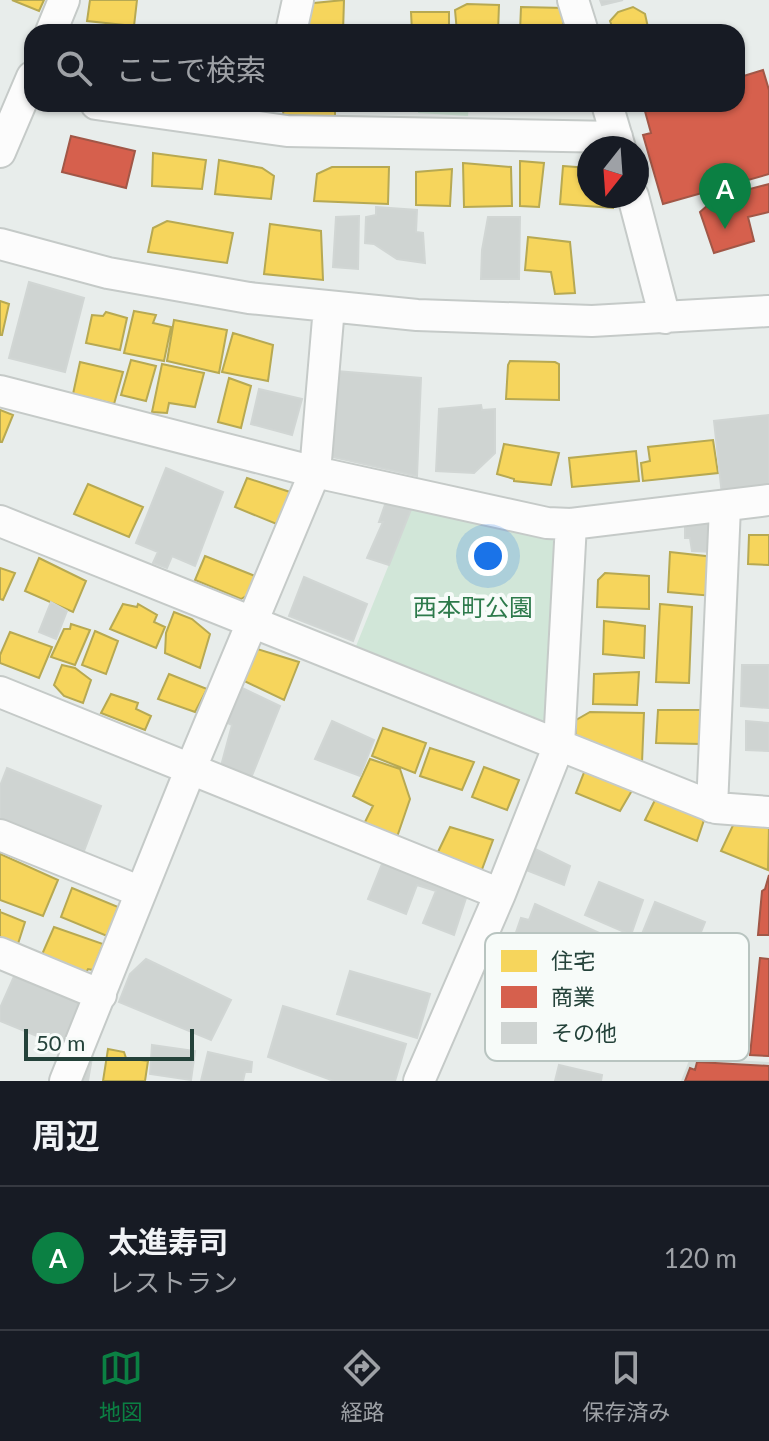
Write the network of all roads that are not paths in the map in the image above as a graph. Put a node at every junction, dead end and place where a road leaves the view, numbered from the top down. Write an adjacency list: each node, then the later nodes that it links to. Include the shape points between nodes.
1 (64, 0): 4 (street)
2 (298, 0): 5 (street)
3 (573, 0): 6 (street)
4 (54, 24)
5 (293, 24)
6 (580, 24)
7 (22, 88): 13 (street)
8 (215, 112): 10 (street)
9 (609, 112): 11 (street)
10 (274, 116): 12 (street)
11 (617, 136)
12 (577, 140)
13 (0, 152)
14 (636, 208): 18 (street)
15 (0, 244): 16 (street, via 108,273)
16 (329, 307): 18 (street, via 499,319); 20 (street)
17 (769, 311): 18 (street)
18 (665, 318)
19 (0, 391): 20 (street)
20 (315, 472): 24 (street); 25 (street)
21 (769, 500): 22 (street)
22 (725, 507): 24 (street); 29 (street)
23 (0, 521): 25 (street)
24 (571, 524): 27 (street)
25 (253, 621): 27 (street); 28 (street)
26 (0, 692): 28 (street)
27 (559, 745): 29 (street); 33 (street)
28 (191, 768): 32 (street); 33 (street)
29 (712, 807): 30 (street)
30 (769, 812)
31 (0, 835): 32 (street)
32 (141, 892): 35 (street)
33 (500, 894): 37 (street)
34 (0, 953): 35 (street)
35 (101, 995): 36 (street)
36 (65, 1081)
37 (419, 1081)

